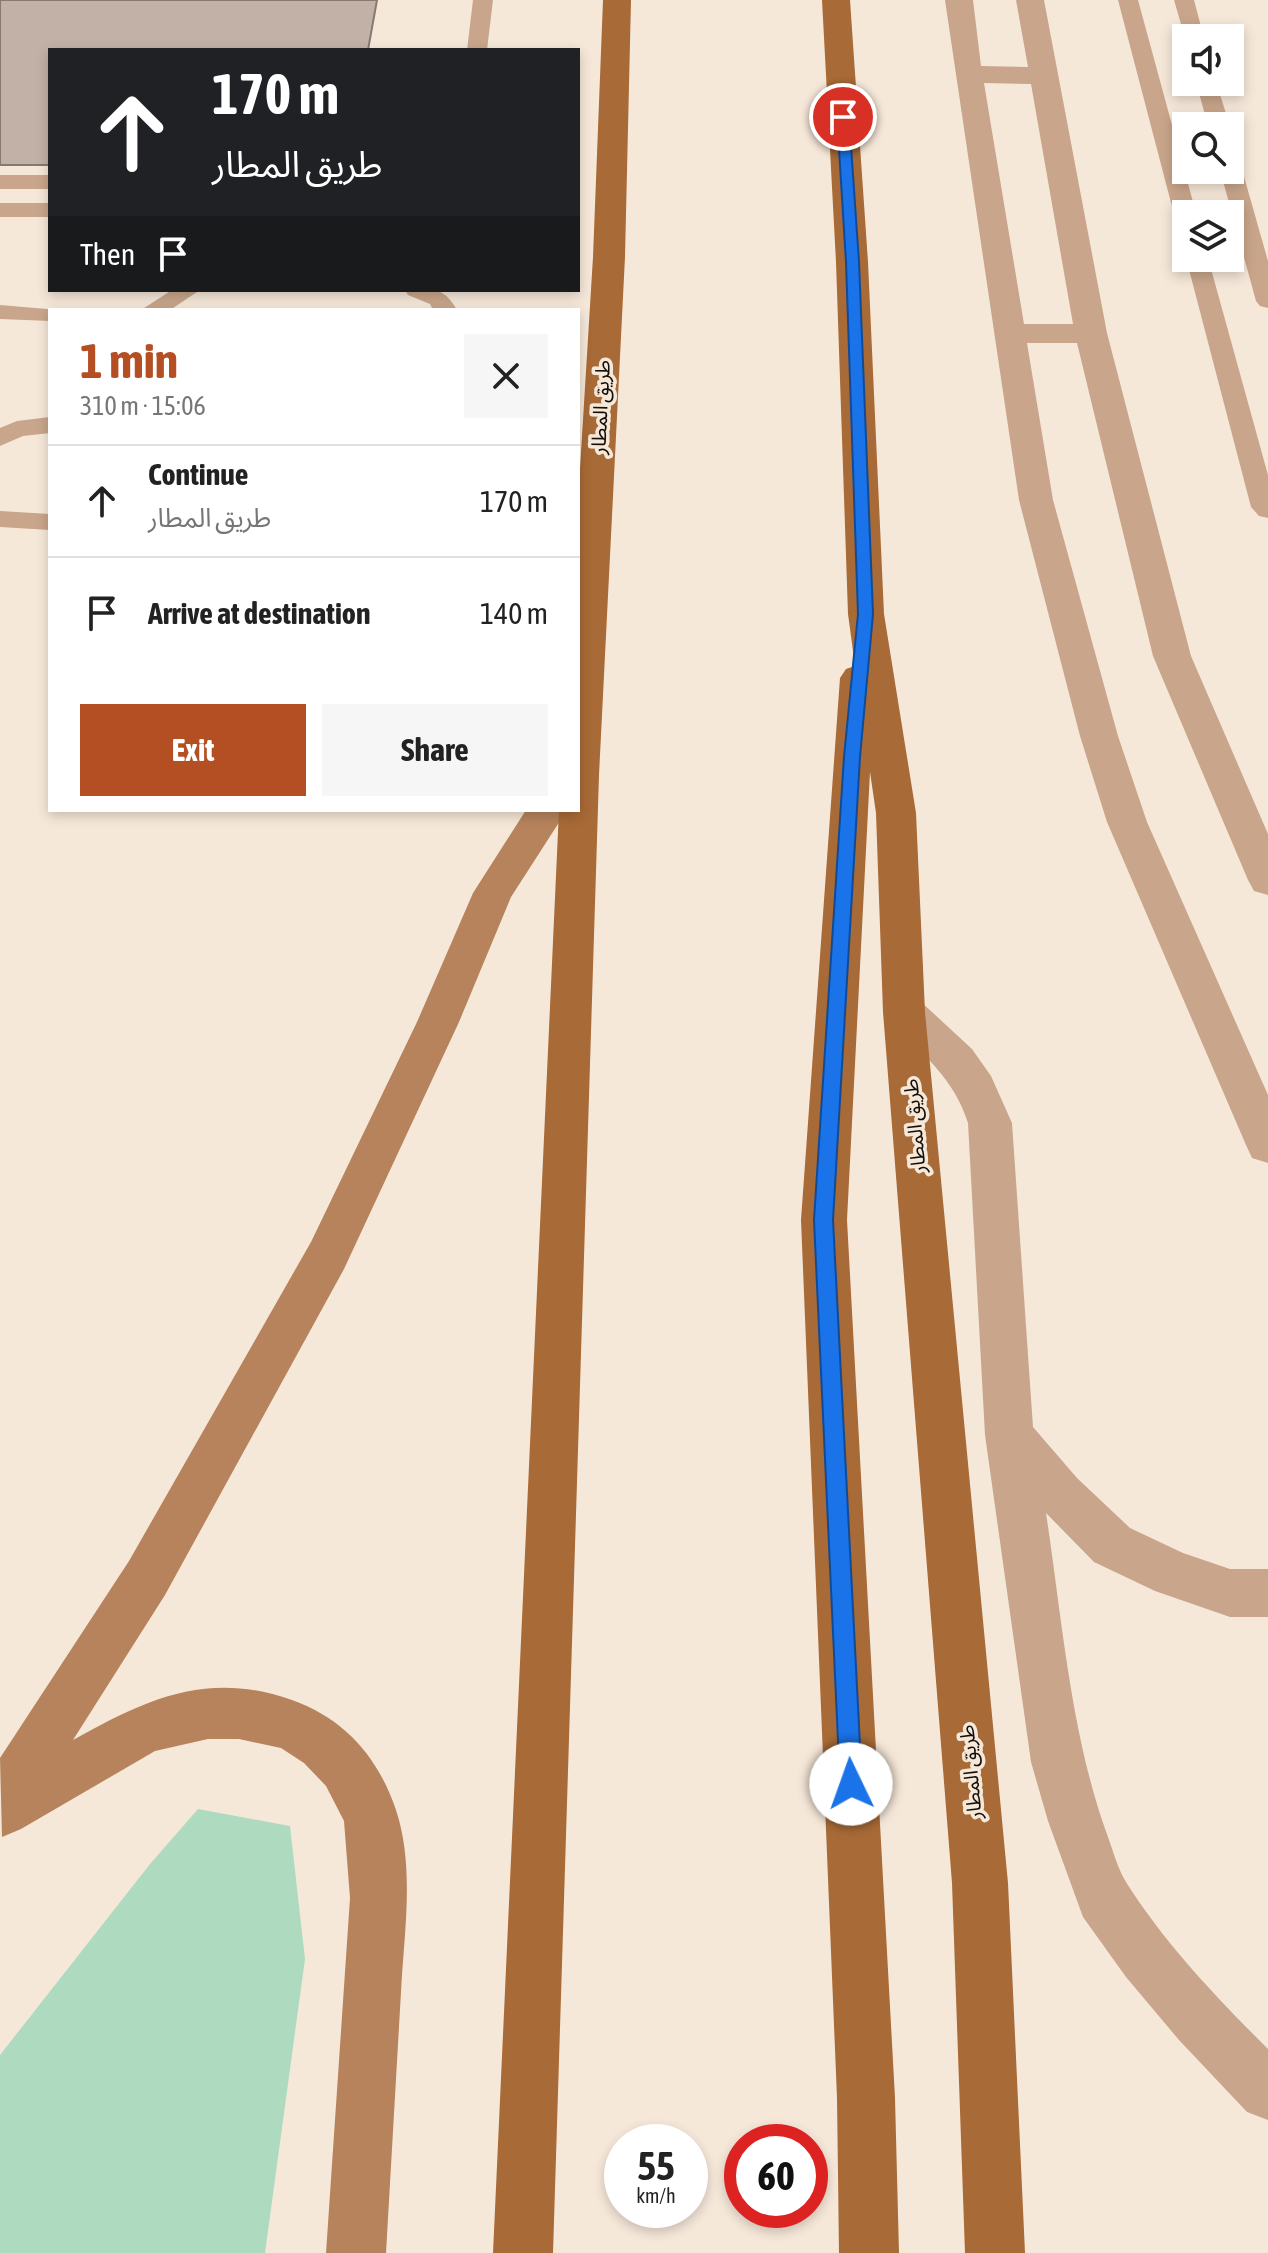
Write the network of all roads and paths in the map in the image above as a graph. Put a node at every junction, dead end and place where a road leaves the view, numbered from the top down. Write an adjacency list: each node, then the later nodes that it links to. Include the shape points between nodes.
1 (483, 0): 9 (lane)
2 (617, 0): 36 (main road, طريق المطار, via 609,257)
3 (836, 0): 35 (main road, طريق المطار)
4 (959, 0): 10 (street)
5 (1030, 0): 11 (street)
6 (1128, 0): 14 (lane)
7 (1184, 0): 8 (lane)
8 (1190, 24)
9 (477, 48)
10 (968, 74): 11 (street); 29 (street)
11 (1044, 76): 28 (street)
12 (0, 182): 13 (lane)
13 (48, 182)
14 (1181, 200)
15 (0, 210): 16 (lane)
16 (48, 210)
17 (1244, 217): 18 (lane)
18 (1268, 218)
19 (1244, 236): 23 (lane)
20 (1201, 272): 32 (lane)
21 (185, 292): 24 (lane)
22 (421, 292): 25 (lane, via 439,299)
23 (1268, 301)
24 (157, 308)
25 (444, 308)
26 (0, 312): 27 (lane)
27 (48, 314)
28 (1091, 333): 29 (street); 39 (street, via 1172,656)
29 (1010, 334): 41 (street, via 1036,500 1099,736 1127,822)
30 (48, 425): 31 (lane, via 17,429)
31 (0, 438)
32 (1268, 510)
33 (0, 519): 34 (lane)
34 (48, 522)
35 (866, 614): 40 (main road, طريق المطار, via 896,813); 48 (main road, via 852,757 824,1220)
36 (580, 759)
37 (546, 812): 44 (main road, via 493,893 412,1081 328,1255 147,1578)
38 (578, 812): 47 (main road, طريق المطار)
39 (1268, 880)
40 (904, 1012): 42 (street, via 971,1077 990,1123); 49 (main road, طريق المطار, via 980,1883)
41 (1268, 1145)
42 (1009, 1435): 43 (street, via 1112,1545 1230,1593); 45 (street, via 1058,1762 1103,1897 1199,2020)
43 (1268, 1593)
44 (0, 1808): 46 (main road, via 145,1729 201,1712 251,1712 281,1721 334,1755 363,1795 377,1844)
45 (1268, 2091)
46 (356, 2253)
47 (523, 2253)
48 (869, 2253)
49 (995, 2253)

